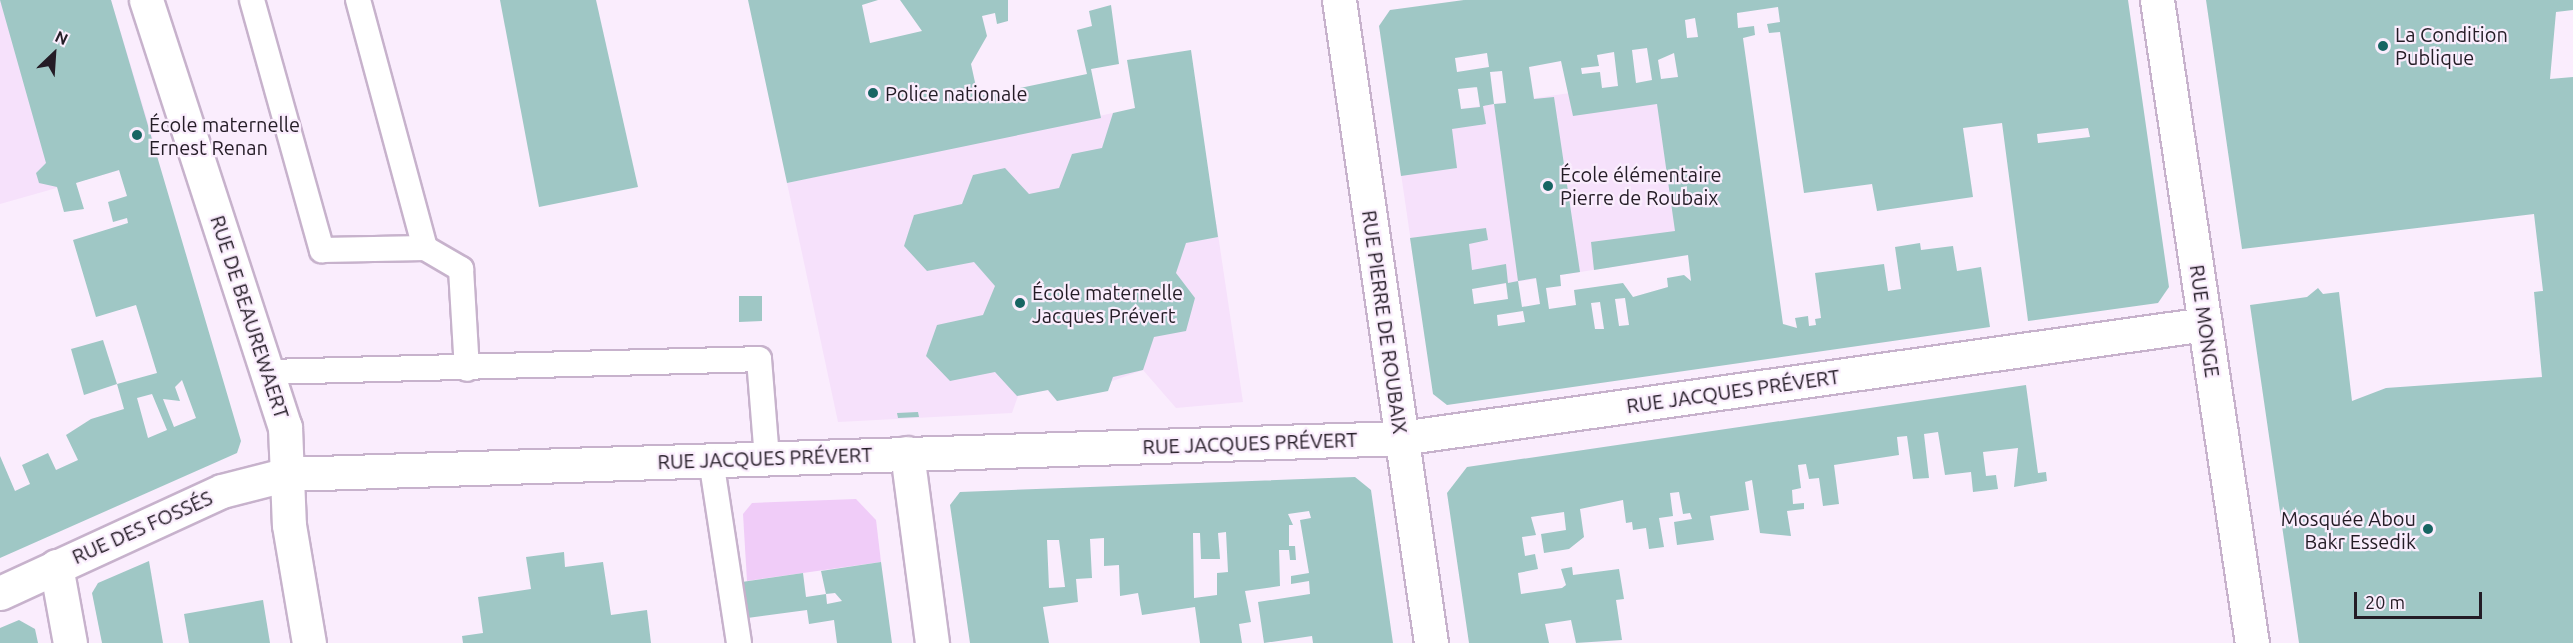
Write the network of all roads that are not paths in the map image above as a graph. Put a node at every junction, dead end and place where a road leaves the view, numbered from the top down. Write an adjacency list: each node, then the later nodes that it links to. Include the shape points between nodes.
1 (146, 0): 9 (street, RUE DE BEAUREWAERT)
2 (252, 0): 6 (lane, via 321,250)
3 (358, 0): 6 (lane)
4 (1338, 0): 10 (street, RUE PIERRE DE ROUBAIX)
5 (2157, 0): 7 (street, RUE MONGE)
6 (424, 248): 8 (lane, via 461,269)
7 (2205, 324): 10 (street, RUE JACQUES PRÉVERT); 22 (street, RUE MONGE)
8 (467, 369): 9 (lane); 12 (lane, via 759,358)
9 (268, 372): 14 (street, RUE DE BEAUREWAERT, via 285,427)
10 (1401, 438): 11 (street, RUE JACQUES PRÉVERT); 21 (street, RUE PIERRE DE ROUBAIX)
11 (908, 453): 12 (street, RUE JACQUES PRÉVERT); 20 (street)
12 (767, 458): 13 (street, RUE JACQUES PRÉVERT)
13 (711, 460): 14 (street, RUE JACQUES PRÉVERT); 19 (lane)
14 (288, 474): 15 (street, RUE DES FOSSÉS, via 252,479); 18 (street, RUE DE BEAUREWAERT, via 289,525)
15 (56, 566): 16 (street, RUE DES FOSSÉS); 17 (street)
16 (0, 593)
17 (70, 643)
18 (309, 643)
19 (739, 643)
20 (932, 643)
21 (1431, 643)
22 (2252, 643)

